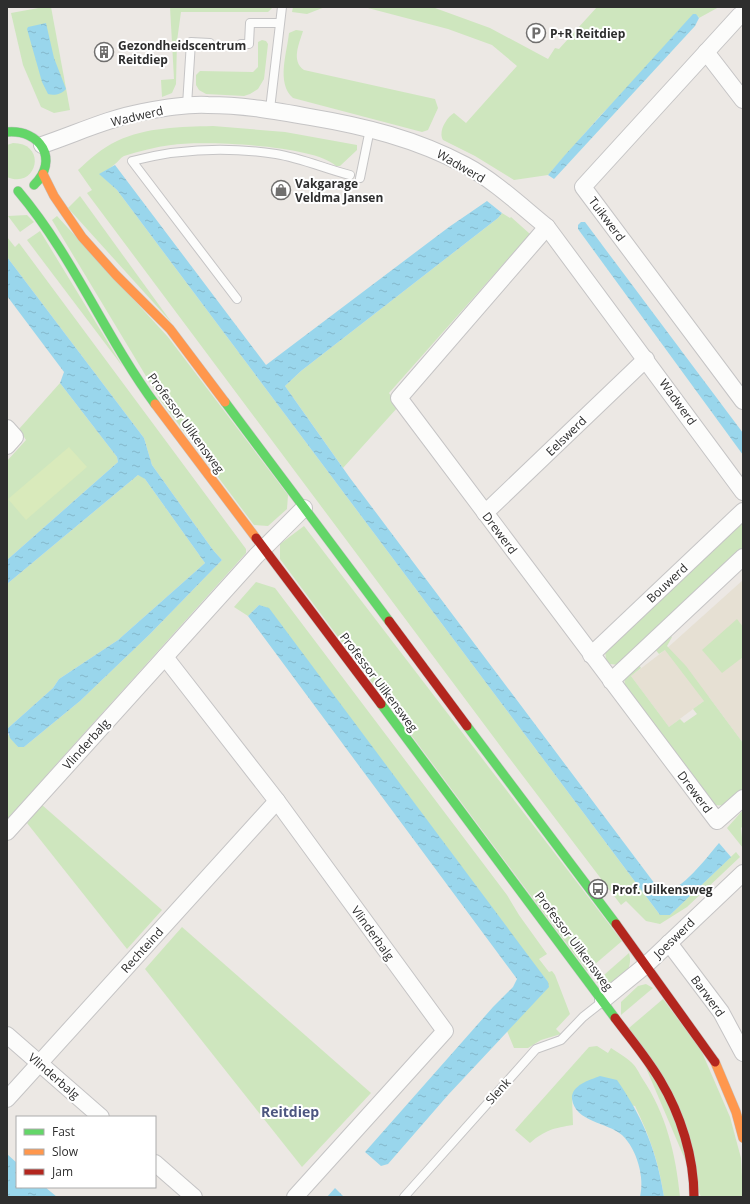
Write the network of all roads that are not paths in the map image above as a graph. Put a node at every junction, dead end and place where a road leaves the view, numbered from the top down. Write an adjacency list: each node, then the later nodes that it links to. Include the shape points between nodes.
1 (282, 7): 3 (lane)
2 (743, 16): 6 (street, Tuikwerd, via 740,15)
3 (280, 23): 5 (lane, via 250,23 249,44); 9 (lane)
4 (210, 43): 8 (lane, via 191,42)
5 (241, 44)
6 (706, 52): 7 (street); 23 (street, Tuikwerd, via 583,187)
7 (743, 100)
8 (187, 106): 9 (street, Wadwerd); 14 (street, Wadwerd, via 126,116)
9 (270, 109): 11 (street, Wadwerd)
10 (11, 122): 12 (street)
11 (370, 129): 17 (lane); 20 (street, Wadwerd, via 426,146 466,166 511,197)
12 (18, 130): 13 (street); 14 (street, via 28,132)
13 (7, 132)
14 (42, 145): 15 (street, via 46,160)
15 (43, 174): 19 (street, via 37,183 28,189); 27 (street, via 52,196 83,239 170,329)
16 (350, 176): 21 (lane, via 277,154 218,150 152,156 132,161)
17 (360, 178)
18 (7, 190): 19 (street)
19 (18, 191): 30 (street, Professor Uilkensweg, via 33,208 74,269 110,334 149,395)
20 (547, 227): 22 (street, Wadwerd); 29 (street, Drewerd, via 399,398)
21 (237, 299)
22 (646, 359): 26 (street, Wadwerd); 29 (street, Eelswerd)
23 (743, 401)
24 (7, 428): 25 (street, via 15,437)
25 (7, 446)
26 (743, 492)
27 (304, 508): 30 (street, Vlinderbalg); 40 (street)
28 (743, 511): 32 (street, Bouwerd)
29 (485, 513): 32 (street, Drewerd)
30 (264, 548): 33 (street, Vlinderbalg); 41 (street, Professor Uilkensweg)
31 (743, 557): 34 (street)
32 (591, 655): 34 (street, Drewerd)
33 (165, 657): 36 (street, Vlinderbalg); 37 (street, Vlinderbalg)
34 (611, 681): 35 (street, Drewerd, via 717,821)
35 (743, 798)
36 (277, 801): 44 (street, Rechteind); 50 (street, Vlinderbalg, via 445,1031)
37 (7, 832)
38 (743, 872): 39 (street, Joeswerd)
39 (669, 943): 40 (street, Joeswerd); 43 (street, Barwerd, via 721,1012)
40 (646, 965): 41 (street, Joeswerd); 47 (street, via 714,1061 736,1112)
41 (603, 1000): 51 (lane, Slenk, via 561,1040 536,1049); 52 (street, Professor Uilkensweg, via 660,1080 681,1123 694,1176)
42 (7, 1035): 44 (street, Vlinderbalg)
43 (743, 1053)
44 (38, 1063): 45 (street, Rechteind); 46 (street, Vlinderbalg)
45 (7, 1099)
46 (100, 1116)
47 (743, 1138)
48 (156, 1164): 49 (street)
49 (194, 1197)
50 (295, 1197)
51 (404, 1197)
52 (694, 1197)

